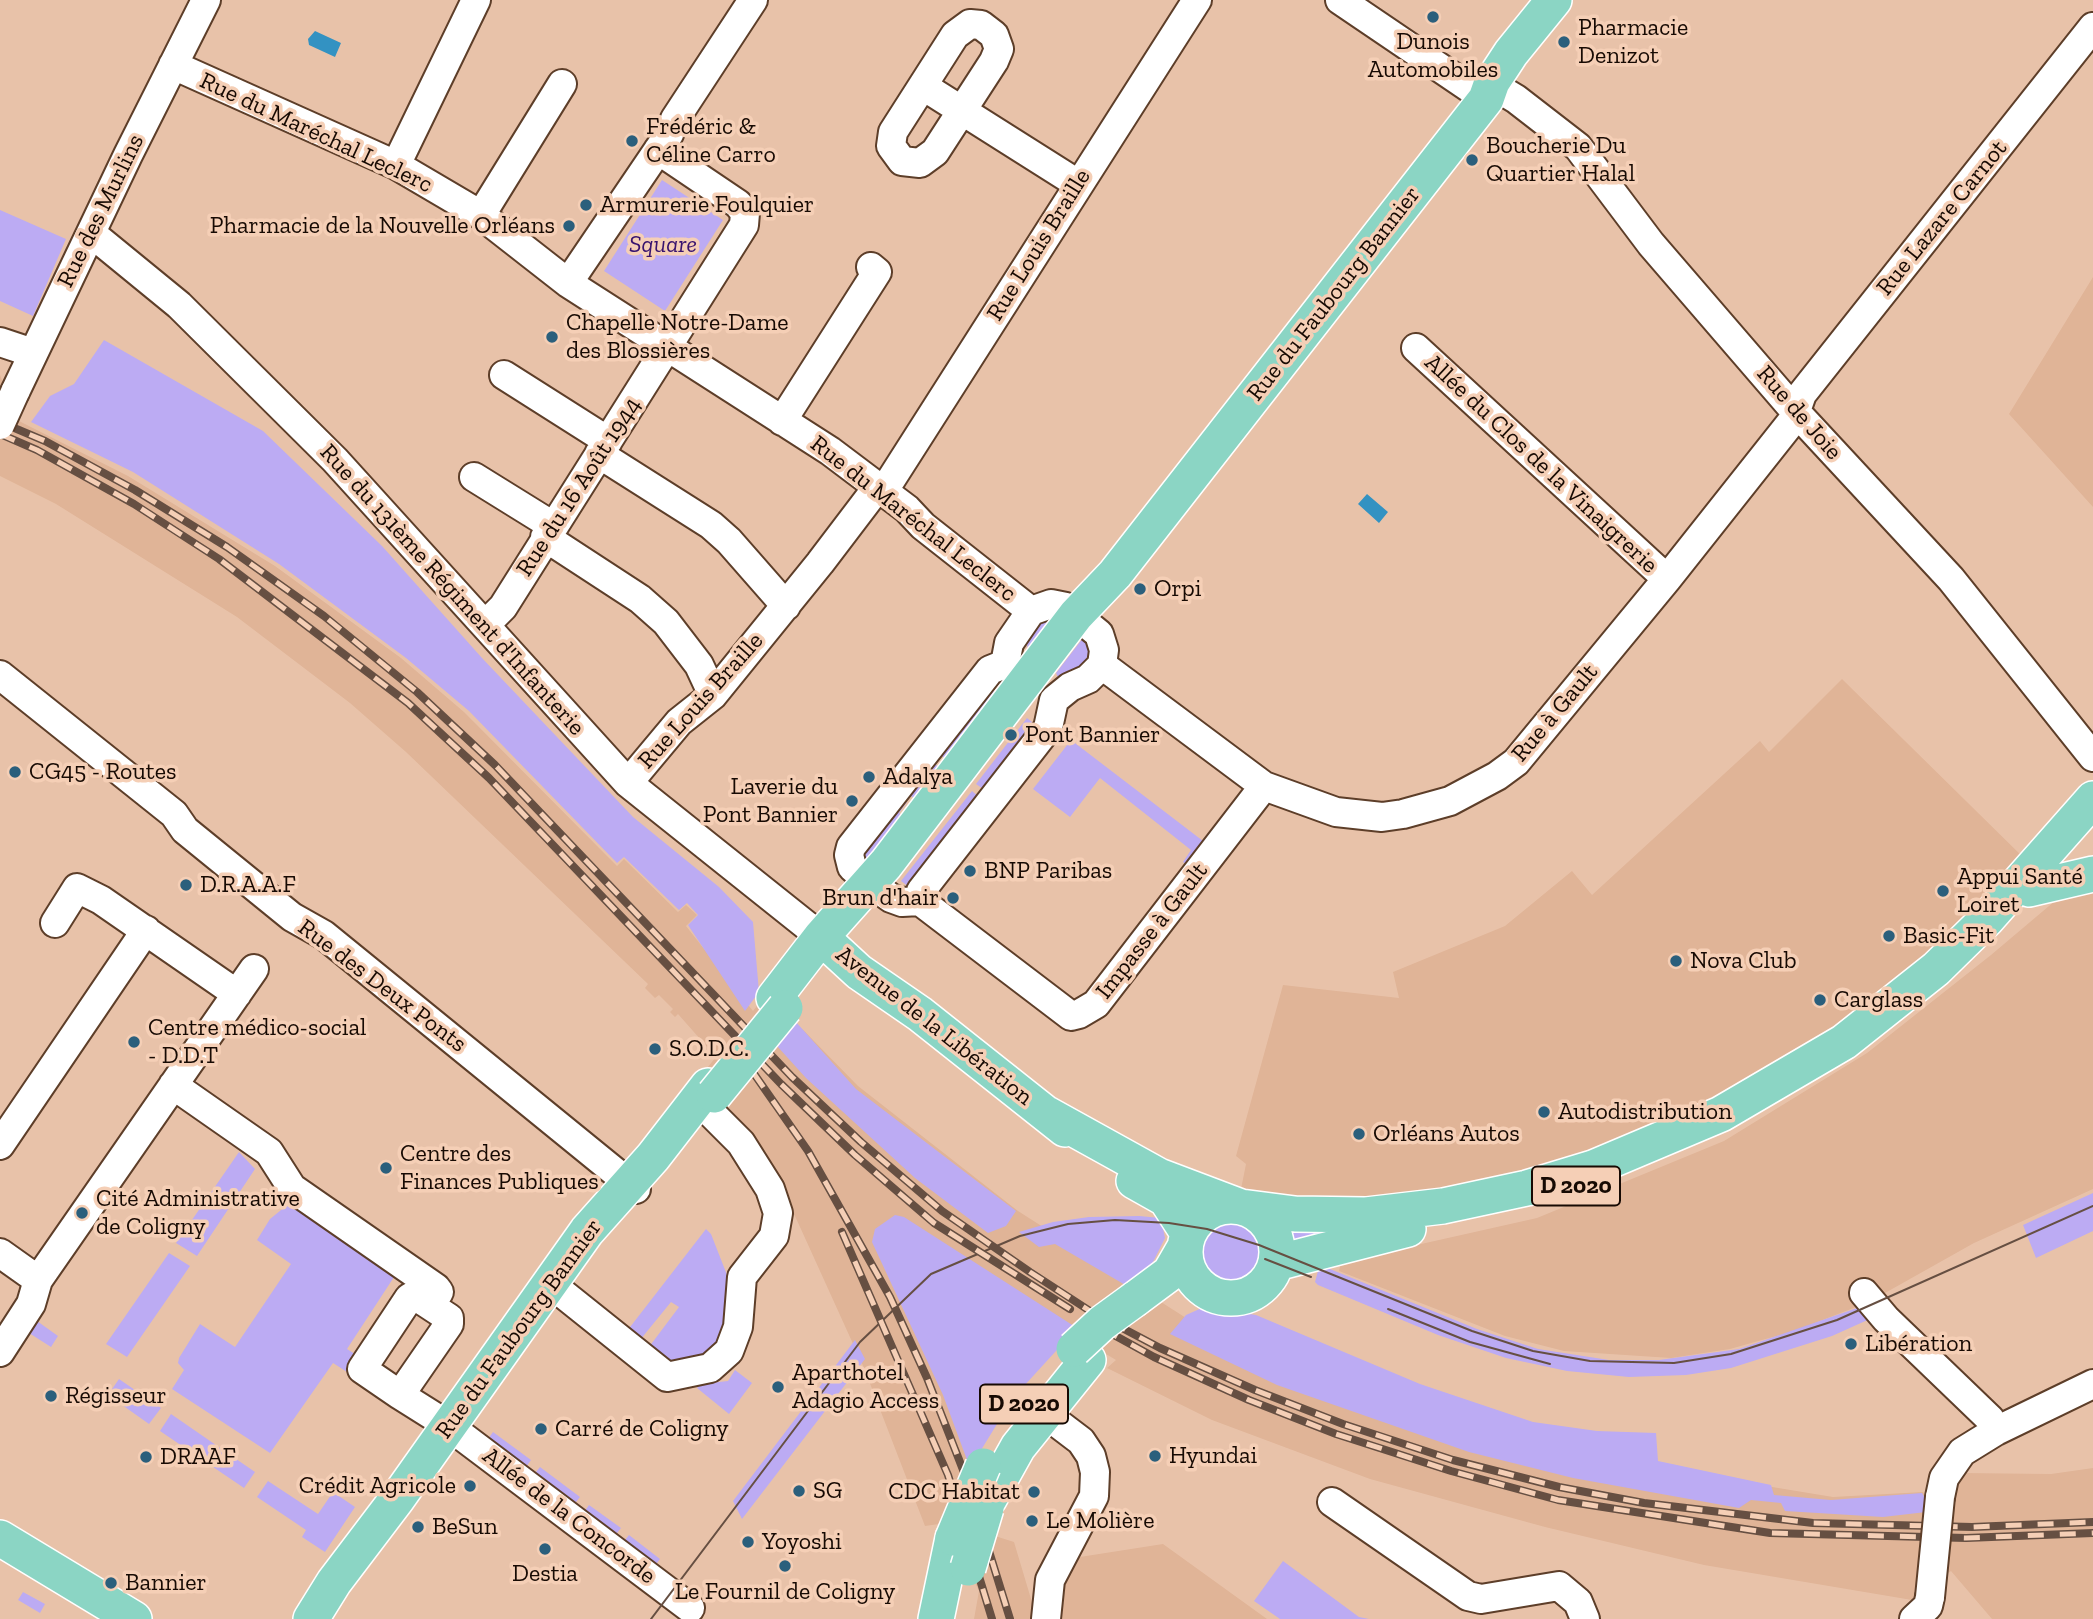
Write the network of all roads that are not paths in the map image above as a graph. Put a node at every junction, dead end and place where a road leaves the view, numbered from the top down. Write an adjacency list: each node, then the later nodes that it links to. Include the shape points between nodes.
1 (206, 0): 8 (street, Rue des Murlins)
2 (476, 0): 14 (street)
3 (753, 0): 13 (street)
4 (1197, 0): 15 (street, Rue Louis Braille)
5 (1340, 0): 11 (street, Rue de Joie)
6 (1554, 0): 11 (main road, Rue du Faubourg Bannier)
7 (2093, 27): 25 (street, Rue Lazare Carnot, via 1818,373)
8 (173, 65): 14 (street, Rue du Maréchal Leclerc); 17 (street, Rue des Murlins)
9 (562, 85): 16 (street)
10 (923, 86): 12 (street); 12 (street, via 891,138 902,161 911,164 928,159); 12 (street, via 961,28 970,24 988,28 999,49)
11 (1488, 92): 25 (street, Rue de Joie, via 1516,99 1577,147 1651,244); 35 (main road, Rue du Faubourg Bannier)
12 (962, 110): 15 (street)
13 (658, 150): 19 (street); 21 (street, Rue du 16 Août 1944, via 738,204 745,214 744,225)
14 (396, 165): 16 (street, Rue du Maréchal Leclerc)
15 (1078, 184): 30 (street, Rue Louis Braille)
16 (481, 215): 19 (street, Rue du Maréchal Leclerc)
17 (91, 233): 23 (street, Rue des Murlins); 36 (street, Rue du 131ème Régiment d'Infanterie, via 179,305 291,416)
18 (870, 267): 26 (street, via 877,272)
19 (568, 283): 21 (street, Rue du Maréchal Leclerc)
20 (0, 342): 23 (street)
21 (669, 346): 26 (street, Rue du Maréchal Leclerc); 28 (street, Rue du 16 Août 1944)
22 (1416, 348): 32 (street, Allée du Clos de la Vinaigrerie)
23 (33, 353): 27 (street, Rue des Murlins, bridge)
24 (504, 375): 28 (street)
25 (1795, 411): 32 (street, Rue à Gault, via 1793,420); 41 (street, Rue de Joie, via 1951,579)
26 (782, 421): 30 (street, Rue du Maréchal Leclerc)
27 (0, 425)
28 (603, 447): 31 (street, Rue du 16 Août 1944); 33 (street, via 711,525)
29 (474, 477): 31 (street)
30 (880, 490): 33 (street, Rue Louis Braille); 34 (street, Rue du Maréchal Leclerc)
31 (549, 531): 36 (street, Rue du 16 Août 1944, via 503,607); 40 (street, via 666,622 699,666)
32 (1667, 579): 43 (street, Rue à Gault, via 1516,762 1476,789 1450,801 1382,817 1336,812)
33 (786, 606): 40 (street, Rue Louis Braille)
34 (1031, 611): 35 (street, Rue du Maréchal Leclerc, via 1051,604 1066,607); 39 (street, Rue du Faubourg Bannier, via 1009,643)
35 (1081, 618): 37 (street, via 1099,634); 39 (main road, Rue du Faubourg Bannier)
36 (485, 625): 42 (street, Rue du 131ème Régiment d'Infanterie)
37 (1102, 665): 39 (street, Rue du Faubourg Bannier, via 1088,679 1070,687); 43 (street, Rue à Gault)
38 (0, 675): 59 (street, Rue des Deux Ponts, via 174,814 185,830 281,908 324,935)
39 (1030, 683): 46 (main road, Rue du Faubourg Bannier); 48 (street, Rue du Faubourg Bannier, via 1048,728 921,891)
40 (713, 695): 42 (street, Rue Louis Braille, via 679,722)
41 (2093, 757)
42 (628, 783): 51 (street, Rue du 131ème Régiment d'Infanterie)
43 (1264, 786): 48 (street, Impasse à Gault, via 1096,1004 1079,1014 1071,1016)
44 (2090, 811): 47 (main road, Avenue de la Libération / D 2020); 53 (main road, Avenue de la Libération / D 2020)
45 (2093, 874): 47 (main road)
46 (875, 887): 48 (street, via 902,902); 51 (main road, Rue du Faubourg Bannier)
47 (2029, 889): 53 (main road, Avenue de la Libération, via 1995,928)
48 (920, 901)
49 (55, 923): 50 (street, via 77,888)
50 (146, 930): 54 (street); 58 (street)
51 (827, 943): 56 (main road, Rue du Faubourg Bannier); 57 (main road, Avenue de la Libération)
52 (254, 969): 54 (street)
53 (1940, 972): 60 (main road, Avenue de la Libération / D 2020, via 1849,1038 1721,1114 1649,1147 1528,1188 1443,1206 1366,1215 1295,1214); 63 (main road, Avenue de la Libération / D 2020, via 1860,1042 1794,1088 1644,1164 1526,1203)
54 (237, 994): 55 (street)
55 (173, 1085): 64 (street); 68 (street, via 269,1153 292,1188 436,1288 439,1292)
56 (709, 1096): 59 (main road, Rue du Faubourg Bannier); 65 (street, via 770,1189 778,1213 774,1236 742,1277 738,1327 729,1351 709,1368 667,1377)
57 (1047, 1114): 60 (main road, Avenue de la Libération, via 1158,1176); 61 (main road, Avenue de la Libération, via 1104,1162 1166,1199)
58 (0, 1145)
59 (632, 1187): 65 (main road, Rue du Faubourg Bannier); 74 (main road, Rue du Faubourg Bannier, via 587,1231)
60 (1241, 1207): 61 (main road, via 1213,1209 1201,1216); 63 (main road, via 1263,1218 1272,1231)
61 (1187, 1240): 67 (main road, via 1186,1263 1192,1277); 69 (main road, D 2020, via 1170,1273)
62 (0, 1253): 64 (street)
63 (1276, 1263): 67 (main road, via 1258,1290 1231,1298)
64 (38, 1280): 70 (street, via 31,1304)
65 (557, 1289): 74 (main road, Rue du Faubourg Bannier)
66 (1864, 1293): 75 (street, via 1990,1419)
67 (1216, 1296): 69 (main road, D 2020, via 1183,1294)
68 (431, 1305): 72 (street, via 449,1318 449,1324); 72 (street, via 409,1298 362,1369)
69 (1141, 1305): 73 (main road, D 2020, bridge, via 1102,1323)
70 (0, 1352)
71 (2093, 1384): 75 (street)
72 (400, 1395): 74 (street)
73 (1036, 1406): 78 (main road, D 2020, bridge, via 986,1483); 86 (street, via 1081,1441 1095,1472 1094,1496 1050,1580)
74 (451, 1428): 79 (street, Allée de la Concorde); 82 (main road, Rue du Faubourg Bannier); 83 (main road, Rue du Faubourg Bannier)
75 (1996, 1431): 80 (street, bridge, via 1962,1452 1944,1478)
76 (1332, 1502): 87 (street, via 1468,1596 1481,1599 1559,1586 1578,1602)
77 (0, 1538): 81 (main road)
78 (960, 1553): 84 (main road); 85 (main road)
79 (690, 1608)
80 (1922, 1608)
81 (135, 1619)
82 (311, 1619)
83 (326, 1619)
84 (936, 1619)
85 (958, 1619)
86 (1046, 1619)
87 (1585, 1619)

